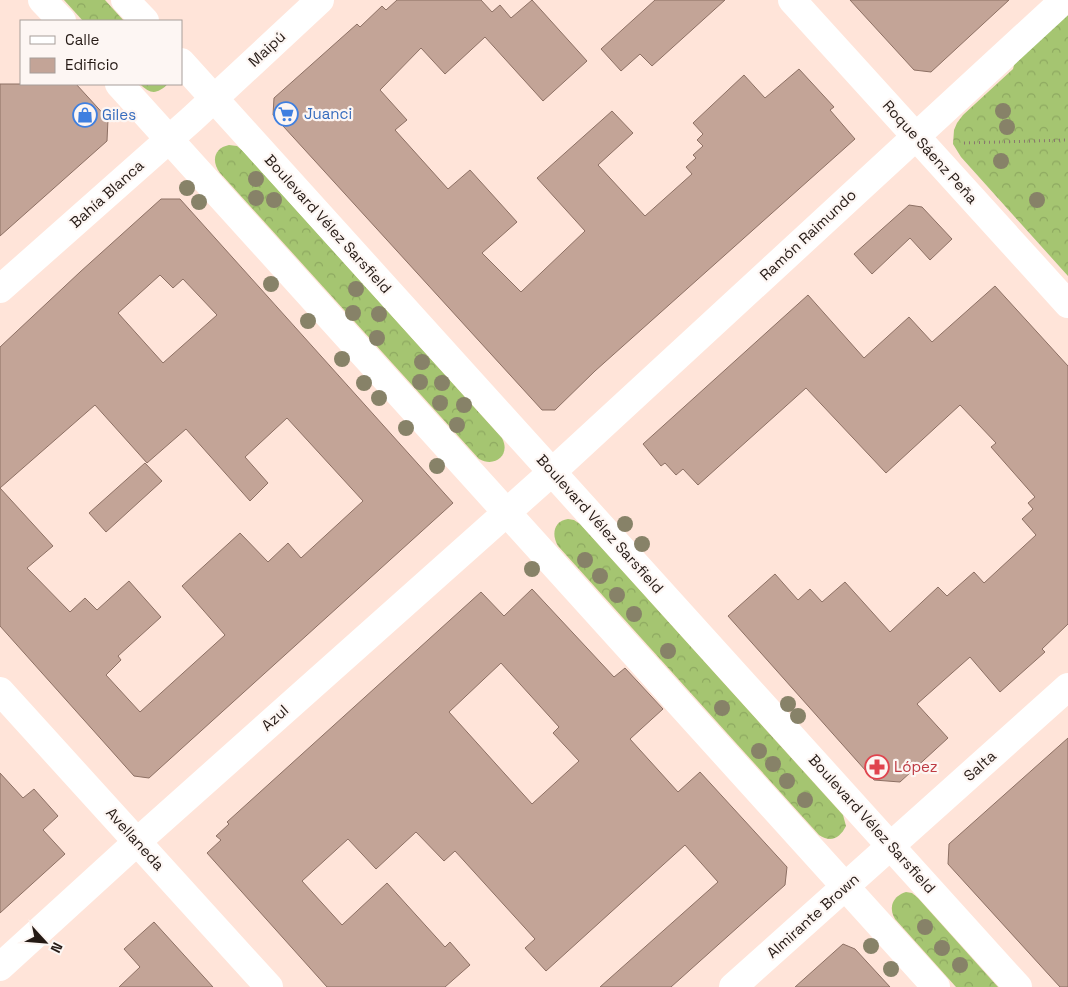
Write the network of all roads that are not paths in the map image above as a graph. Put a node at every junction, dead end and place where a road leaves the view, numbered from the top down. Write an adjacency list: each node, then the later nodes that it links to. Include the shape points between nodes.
1 (42, 0): 6 (street)
2 (126, 0): 7 (street)
3 (320, 0): 10 (street, Maipú)
4 (792, 0): 11 (street, Roque Sáenz Peña)
5 (1064, 0): 11 (street, Ramón Raimundo)
6 (61, 20)
7 (144, 20)
8 (182, 63): 10 (street, Boulevard Vélez Sarsfield)
9 (120, 85): 12 (street)
10 (214, 98): 12 (street, Bahía Blanca); 15 (street, Boulevard Vélez Sarsfield)
11 (916, 135): 14 (street, Roque Sáenz Peña); 15 (street, Ramón Raimundo)
12 (169, 139): 13 (street, Bahía Blanca); 16 (street)
13 (0, 290)
14 (1068, 304)
15 (552, 472): 16 (street, Azul); 20 (street, Boulevard Vélez Sarsfield)
16 (507, 512): 19 (street, Azul); 21 (street)
17 (1068, 686): 20 (street, Salta)
18 (0, 691): 19 (street, Avellaneda)
19 (138, 841): 22 (street, Azul); 23 (street, Avellaneda)
20 (891, 845): 21 (street, Almirante Brown); 26 (street, Boulevard Vélez Sarsfield)
21 (846, 887): 24 (street, Almirante Brown); 25 (street)
22 (0, 967)
23 (269, 987)
24 (733, 987)
25 (936, 987)
26 (1018, 987)

